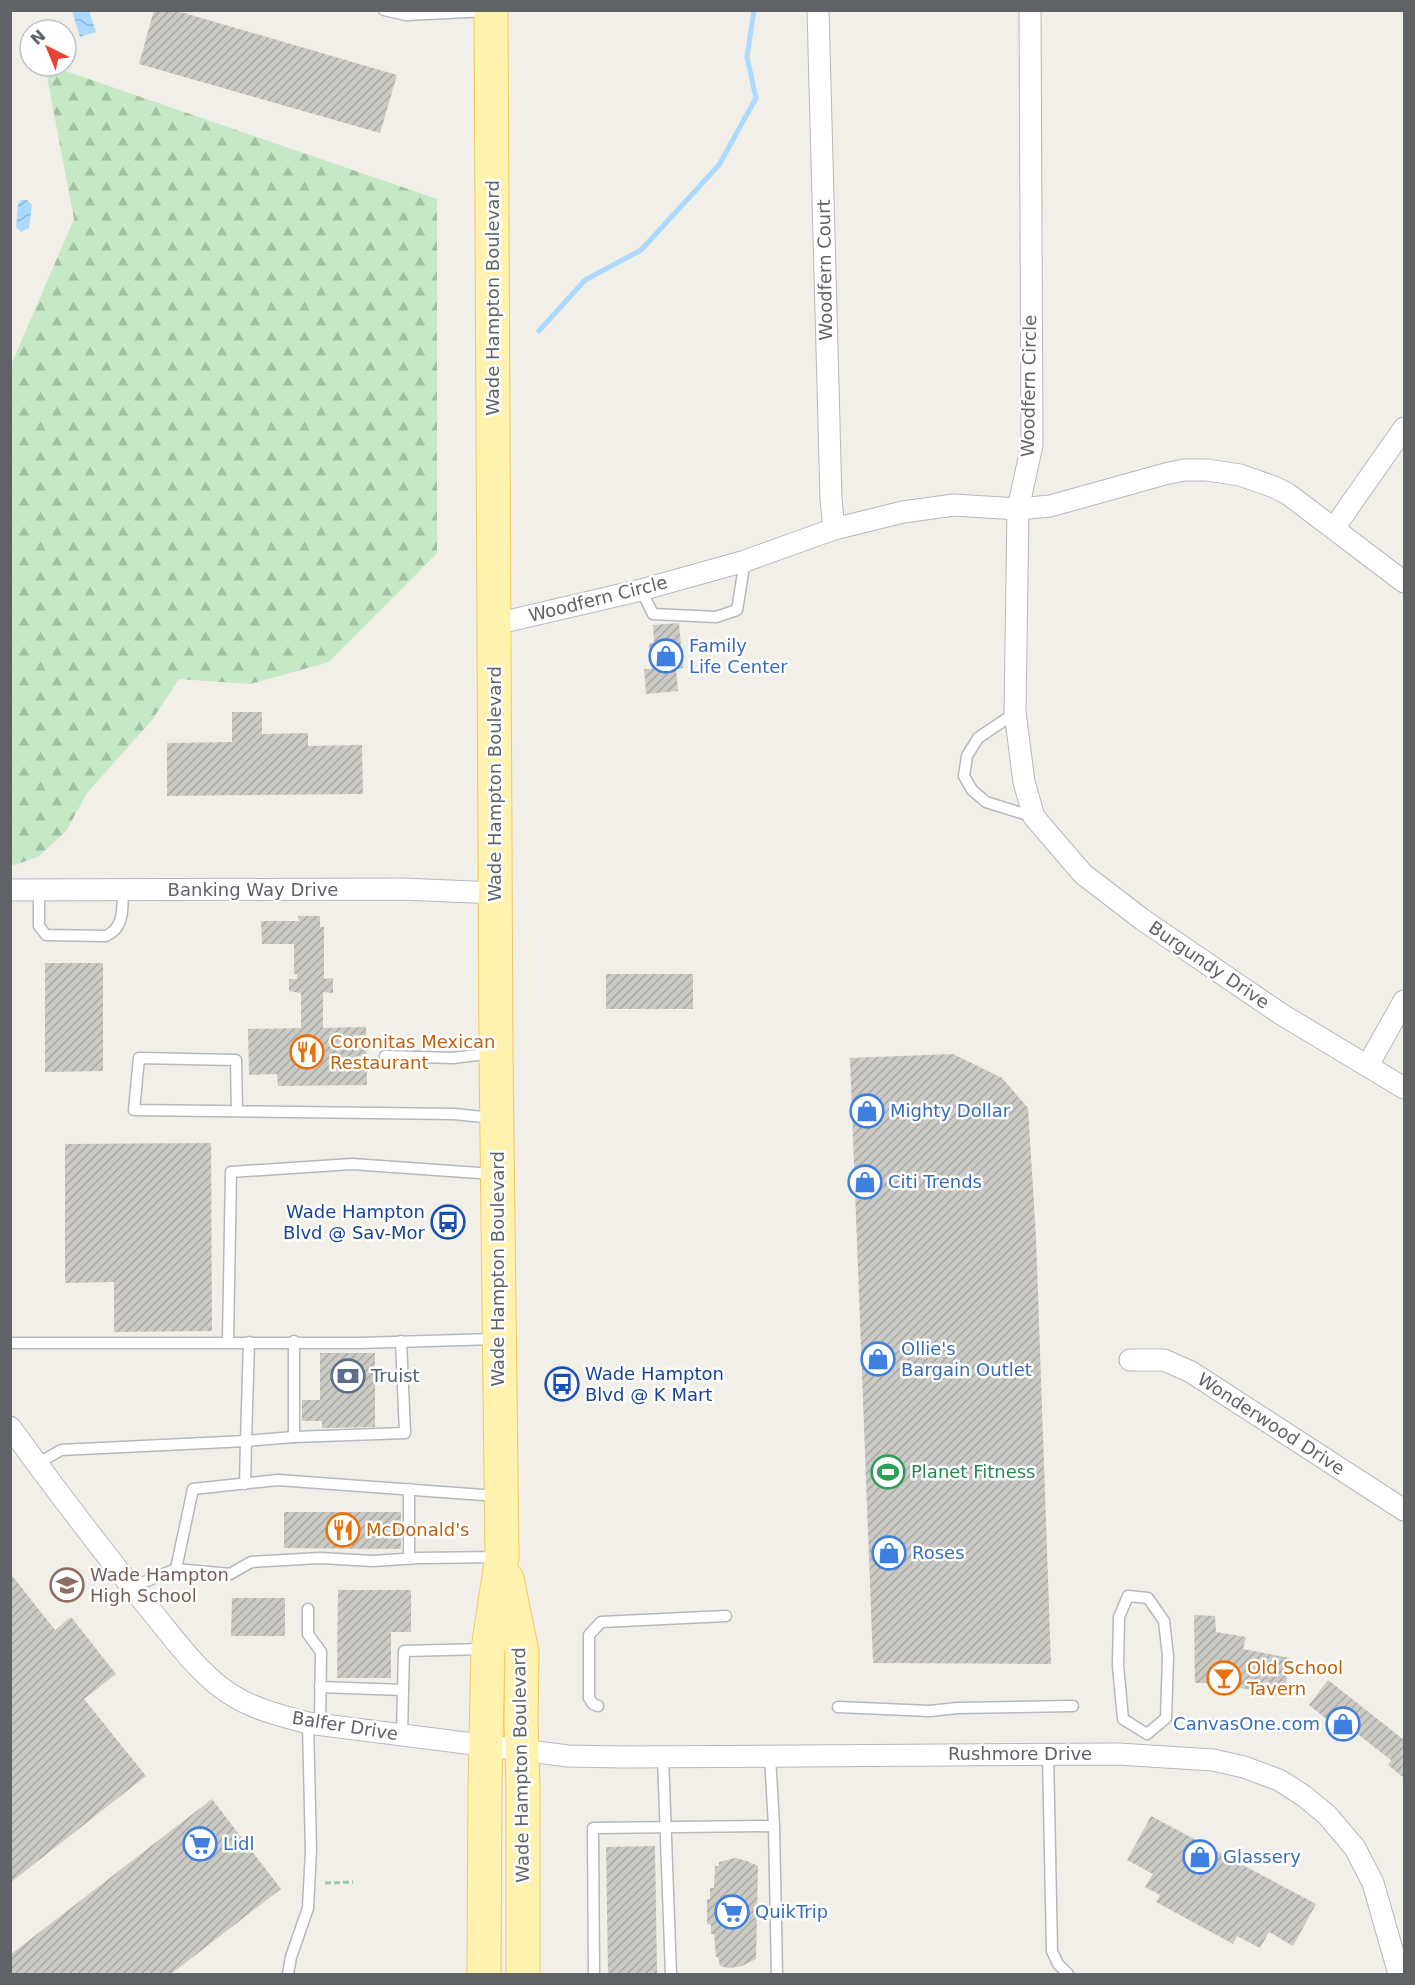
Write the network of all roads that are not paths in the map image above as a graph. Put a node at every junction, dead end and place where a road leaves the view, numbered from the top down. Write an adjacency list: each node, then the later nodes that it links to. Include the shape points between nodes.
1 (384, 10): 4 (lane, via 406,15)
2 (818, 10): 8 (street, Woodfern Court)
3 (1030, 10): 6 (street, Woodfern Circle, via 1032,445)
4 (491, 11): 12 (main road, Wade Hampton Boulevard)
5 (1404, 428): 7 (street)
6 (1018, 509): 7 (street, via 1050,506 1184,470 1208,470 1240,475 1274,487); 8 (street, Woodfern Circle, via 954,505 903,512); 13 (street, Burgundy Drive)
7 (1334, 528): 10 (street)
8 (834, 529): 9 (street, Woodfern Circle)
9 (745, 561): 11 (street, Woodfern Circle); 11 (lane, via 737,610 716,617 653,614)
10 (1404, 582)
11 (641, 590): 12 (street, Woodfern Circle)
12 (495, 624): 18 (main road, Wade Hampton Boulevard)
13 (1015, 712): 14 (street, Burgundy Drive, via 1024,782); 14 (lane, via 978,738 967,756 964,776 986,802)
14 (1034, 817): 22 (street, Burgundy Drive, via 1102,890 1281,1014)
15 (10, 890): 16 (street, Banking Way Drive)
16 (39, 890): 17 (street, Banking Way Drive); 17 (lane, via 39,927 46,935 106,936 122,921)
17 (123, 891): 18 (street, Banking Way Drive, via 403,889)
18 (495, 893): 20 (main road, Wade Hampton Boulevard)
19 (1404, 1001): 22 (street)
20 (496, 1053): 21 (lane, via 453,1058); 25 (main road, Wade Hampton Boulevard)
21 (385, 1056)
22 (1368, 1065): 23 (street, Burgundy Drive)
23 (1404, 1088)
24 (237, 1111): 24 (lane, via 134,1110 139,1058 236,1060); 25 (lane)
25 (496, 1118): 26 (main road, Wade Hampton Boulevard)
26 (497, 1174): 27 (main road, Wade Hampton Boulevard); 28 (lane, via 352,1164 231,1172)
27 (498, 1339): 30 (lane); 40 (main road, Wade Hampton Boulevard)
28 (228, 1341): 31 (lane); 32 (lane)
29 (294, 1341): 30 (lane); 32 (lane); 35 (lane)
30 (400, 1341): 35 (lane, via 405,1433)
31 (10, 1342)
32 (249, 1342): 36 (lane)
33 (1130, 1360): 41 (street, Wonderwood Drive, via 1164,1360 1191,1372)
34 (10, 1427): 37 (street, Balfer Drive)
35 (294, 1437): 36 (lane)
36 (246, 1441): 37 (lane, via 61,1450); 38 (lane)
37 (37, 1464): 45 (street, Balfer Drive)
38 (245, 1484): 39 (lane, via 278,1480); 44 (lane, via 194,1489)
39 (409, 1489): 40 (lane); 43 (lane)
40 (500, 1497): 42 (main road, Wade Hampton Boulevard)
41 (1404, 1510)
42 (502, 1556): 43 (lane); 48 (main road, Wade Hampton Boulevard); 58 (main road, Wade Hampton Boulevard, via 522,1652)
43 (409, 1559): 44 (lane, via 284,1559 251,1562 230,1574)
44 (176, 1569): 45 (lane)
45 (132, 1587): 54 (street, Balfer Drive, via 187,1654 224,1689 270,1713)
46 (308, 1609): 49 (lane, via 308,1634 321,1652)
47 (726, 1616): 51 (lane, via 601,1622 589,1635 589,1698)
48 (488, 1649): 50 (lane, via 404,1651); 57 (main road, Wade Hampton Boulevard)
49 (320, 1687): 50 (lane); 54 (lane)
50 (403, 1689): 56 (lane)
51 (598, 1706)
52 (1073, 1706): 53 (lane, via 930,1711)
53 (838, 1707)
54 (314, 1724): 56 (street, Balfer Drive); 65 (lane, via 308,1908)
55 (1147, 1734): 55 (lane, via 1166,1718 1168,1656 1164,1621 1148,1598 1128,1596 1119,1617 1123,1719); 61 (lane)
56 (402, 1735): 57 (street, Balfer Drive)
57 (487, 1744): 58 (street, Balfer Drive); 66 (main road, Wade Hampton Boulevard)
58 (521, 1749): 62 (street, Rushmore Drive, via 568,1756); 67 (main road, Wade Hampton Boulevard)
59 (1048, 1754): 60 (street, Rushmore Drive); 61 (street, Rushmore Drive); 71 (lane, via 1052,1951)
60 (770, 1756): 62 (street, Rushmore Drive); 63 (lane)
61 (1150, 1756): 72 (street, Rushmore Drive, via 1213,1760 1265,1774 1305,1796 1327,1815 1366,1866)
62 (663, 1757): 64 (lane)
63 (774, 1826): 64 (lane); 70 (lane)
64 (666, 1827): 68 (lane, via 593,1828); 69 (lane)
65 (288, 1974)
66 (484, 1974)
67 (523, 1974)
68 (594, 1974)
69 (671, 1974)
70 (777, 1974)
71 (1068, 1974)
72 (1399, 1974)

